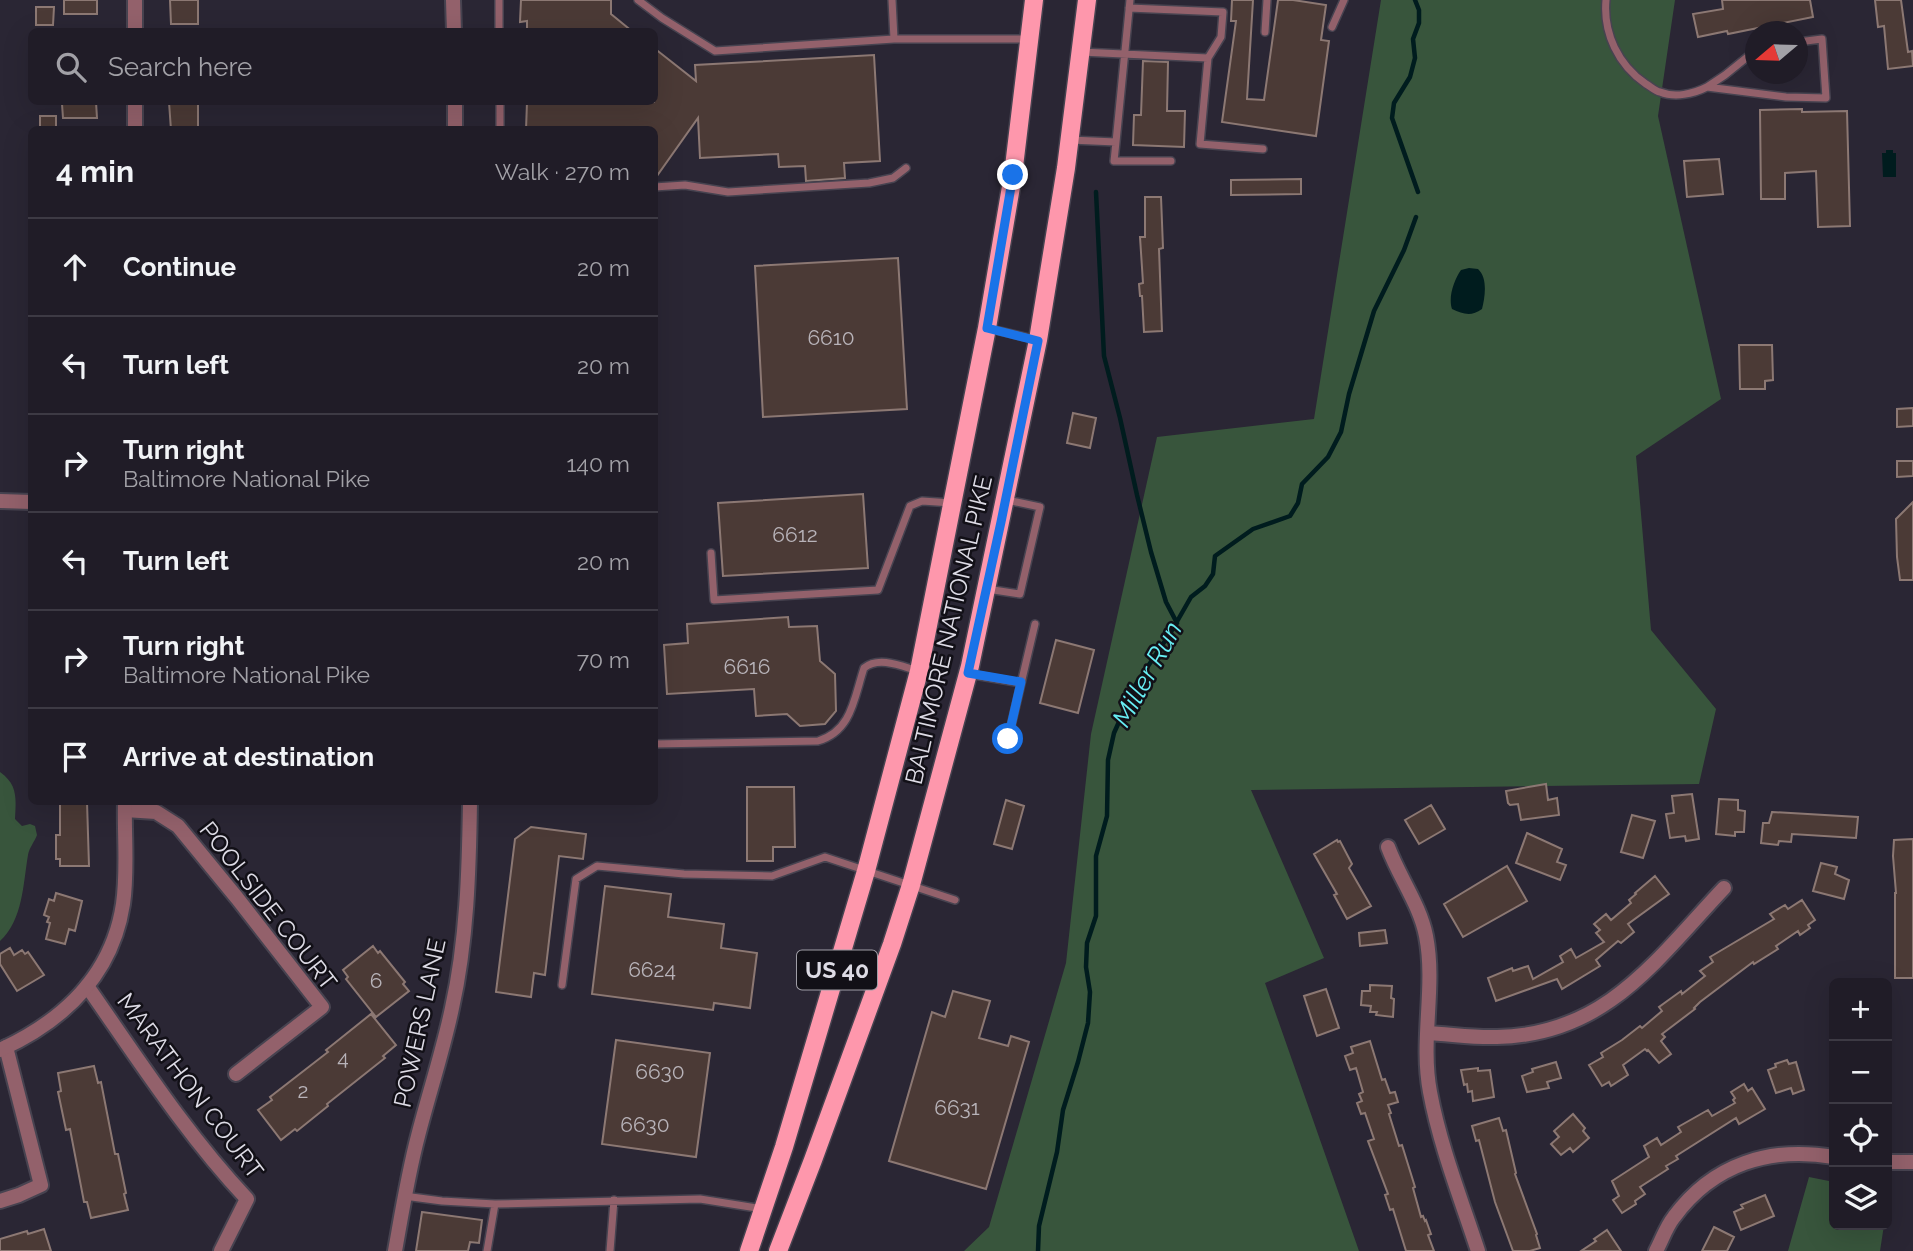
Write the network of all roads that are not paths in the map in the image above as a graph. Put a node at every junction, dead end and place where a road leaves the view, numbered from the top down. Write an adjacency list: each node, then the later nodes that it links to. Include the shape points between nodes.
1 (135, 0): 13 (street)
2 (453, 0): 14 (street)
3 (499, 0): 15 (lane)
4 (638, 0): 17 (lane, via 716,51)
5 (892, 0): 17 (lane)
6 (1034, 0): 18 (main road, BALTIMORE NATIONAL PIKE / US 40)
7 (1087, 0): 20 (main road, BALTIMORE NATIONAL PIKE / US 40)
8 (1267, 0): 16 (lane)
9 (1343, 0): 12 (lane)
10 (1606, 0): 24 (lane, via 1614,48 1641,80 1659,92 1676,94)
11 (1130, 4): 21 (lane); 22 (lane, via 1223,12 1221,37)
12 (1332, 27)
13 (135, 28)
14 (454, 28)
15 (499, 28)
16 (1265, 32)
17 (894, 39): 18 (lane)
18 (1030, 39): 37 (main road, BALTIMORE NATIONAL PIKE / US 40)
19 (1808, 41): 24 (lane, via 1822,39 1826,98)
20 (1080, 52): 21 (lane); 31 (main road, BALTIMORE NATIONAL PIKE / US 40)
21 (1124, 54): 22 (lane); 32 (lane)
22 (1208, 58): 33 (lane, via 1200,144)
23 (1745, 58): 24 (lane)
24 (1707, 87)
25 (135, 105): 28 (street)
26 (455, 105): 29 (street)
27 (500, 105): 30 (lane)
28 (135, 126)
29 (455, 126)
30 (500, 126)
31 (1069, 140): 32 (lane); 38 (main road, BALTIMORE NATIONAL PIKE / US 40)
32 (1116, 142): 34 (lane, via 1114,161)
33 (1263, 149)
34 (1171, 161)
35 (906, 168): 36 (lane, via 869,183 728,192 685,185)
36 (658, 187)
37 (987, 328): 38 (lane); 42 (main road, BALTIMORE NATIONAL PIKE / US 40)
38 (1038, 341): 40 (main road, BALTIMORE NATIONAL PIKE / US 40)
39 (0, 500): 41 (street)
40 (1006, 500): 44 (main road, BALTIMORE NATIONAL PIKE / US 40); 44 (lane, via 1040,507 1020,593)
41 (28, 502)
42 (953, 503): 43 (lane, via 922,501 911,506 878,590 714,600); 46 (main road, BALTIMORE NATIONAL PIKE / US 40)
43 (711, 553)
44 (986, 589): 47 (main road, BALTIMORE NATIONAL PIKE / US 40)
45 (1035, 624): 48 (lane)
46 (919, 671): 50 (lane, via 870,663 864,668 847,720 831,737 818,741); 54 (main road, BALTIMORE NATIONAL PIKE / US 40)
47 (968, 673): 48 (lane); 55 (main road, BALTIMORE NATIONAL PIKE / US 40)
48 (1021, 682): 49 (lane)
49 (1008, 739)
50 (658, 744)
51 (470, 805): 66 (street, POWERS LANE, via 463,942 453,1007)
52 (125, 806): 59 (street, via 126,852 118,929); 62 (street, POOLSIDE COURT, via 156,812 178,826 322,1007)
53 (1388, 847): 60 (street, via 1426,935)
54 (866, 871): 55 (lane); 58 (lane, via 825,857 772,876 597,866 576,879); 70 (main road, BALTIMORE NATIONAL PIKE / US 40)
55 (911, 885): 57 (lane); 76 (main road, BALTIMORE NATIONAL PIKE / US 40, via 873,1000)
56 (1724, 888): 60 (street, via 1635,982 1587,1017 1557,1028 1508,1036)
57 (955, 900)
58 (562, 985)
59 (88, 986): 61 (street, via 52,1021); 71 (street, MARATHON COURT, via 194,1138 247,1199)
60 (1427, 1033): 77 (street, via 1426,1062 1438,1125)
61 (3, 1049): 68 (street, via 41,1185)
62 (236, 1074)
63 (1829, 1156): 78 (street, via 1792,1153 1738,1164 1690,1197 1672,1219)
64 (1892, 1162): 65 (street)
65 (1913, 1162)
66 (404, 1195): 69 (lane); 72 (street, POWERS LANE)
67 (614, 1200): 69 (lane); 70 (lane, via 700,1199); 74 (lane)
68 (0, 1201)
69 (495, 1204): 73 (lane)
70 (764, 1209): 75 (main road, BALTIMORE NATIONAL PIKE / US 40)
71 (221, 1251)
72 (396, 1251)
73 (487, 1251)
74 (610, 1251)
75 (749, 1251)
76 (778, 1251)
77 (1478, 1251)
78 (1656, 1251)

